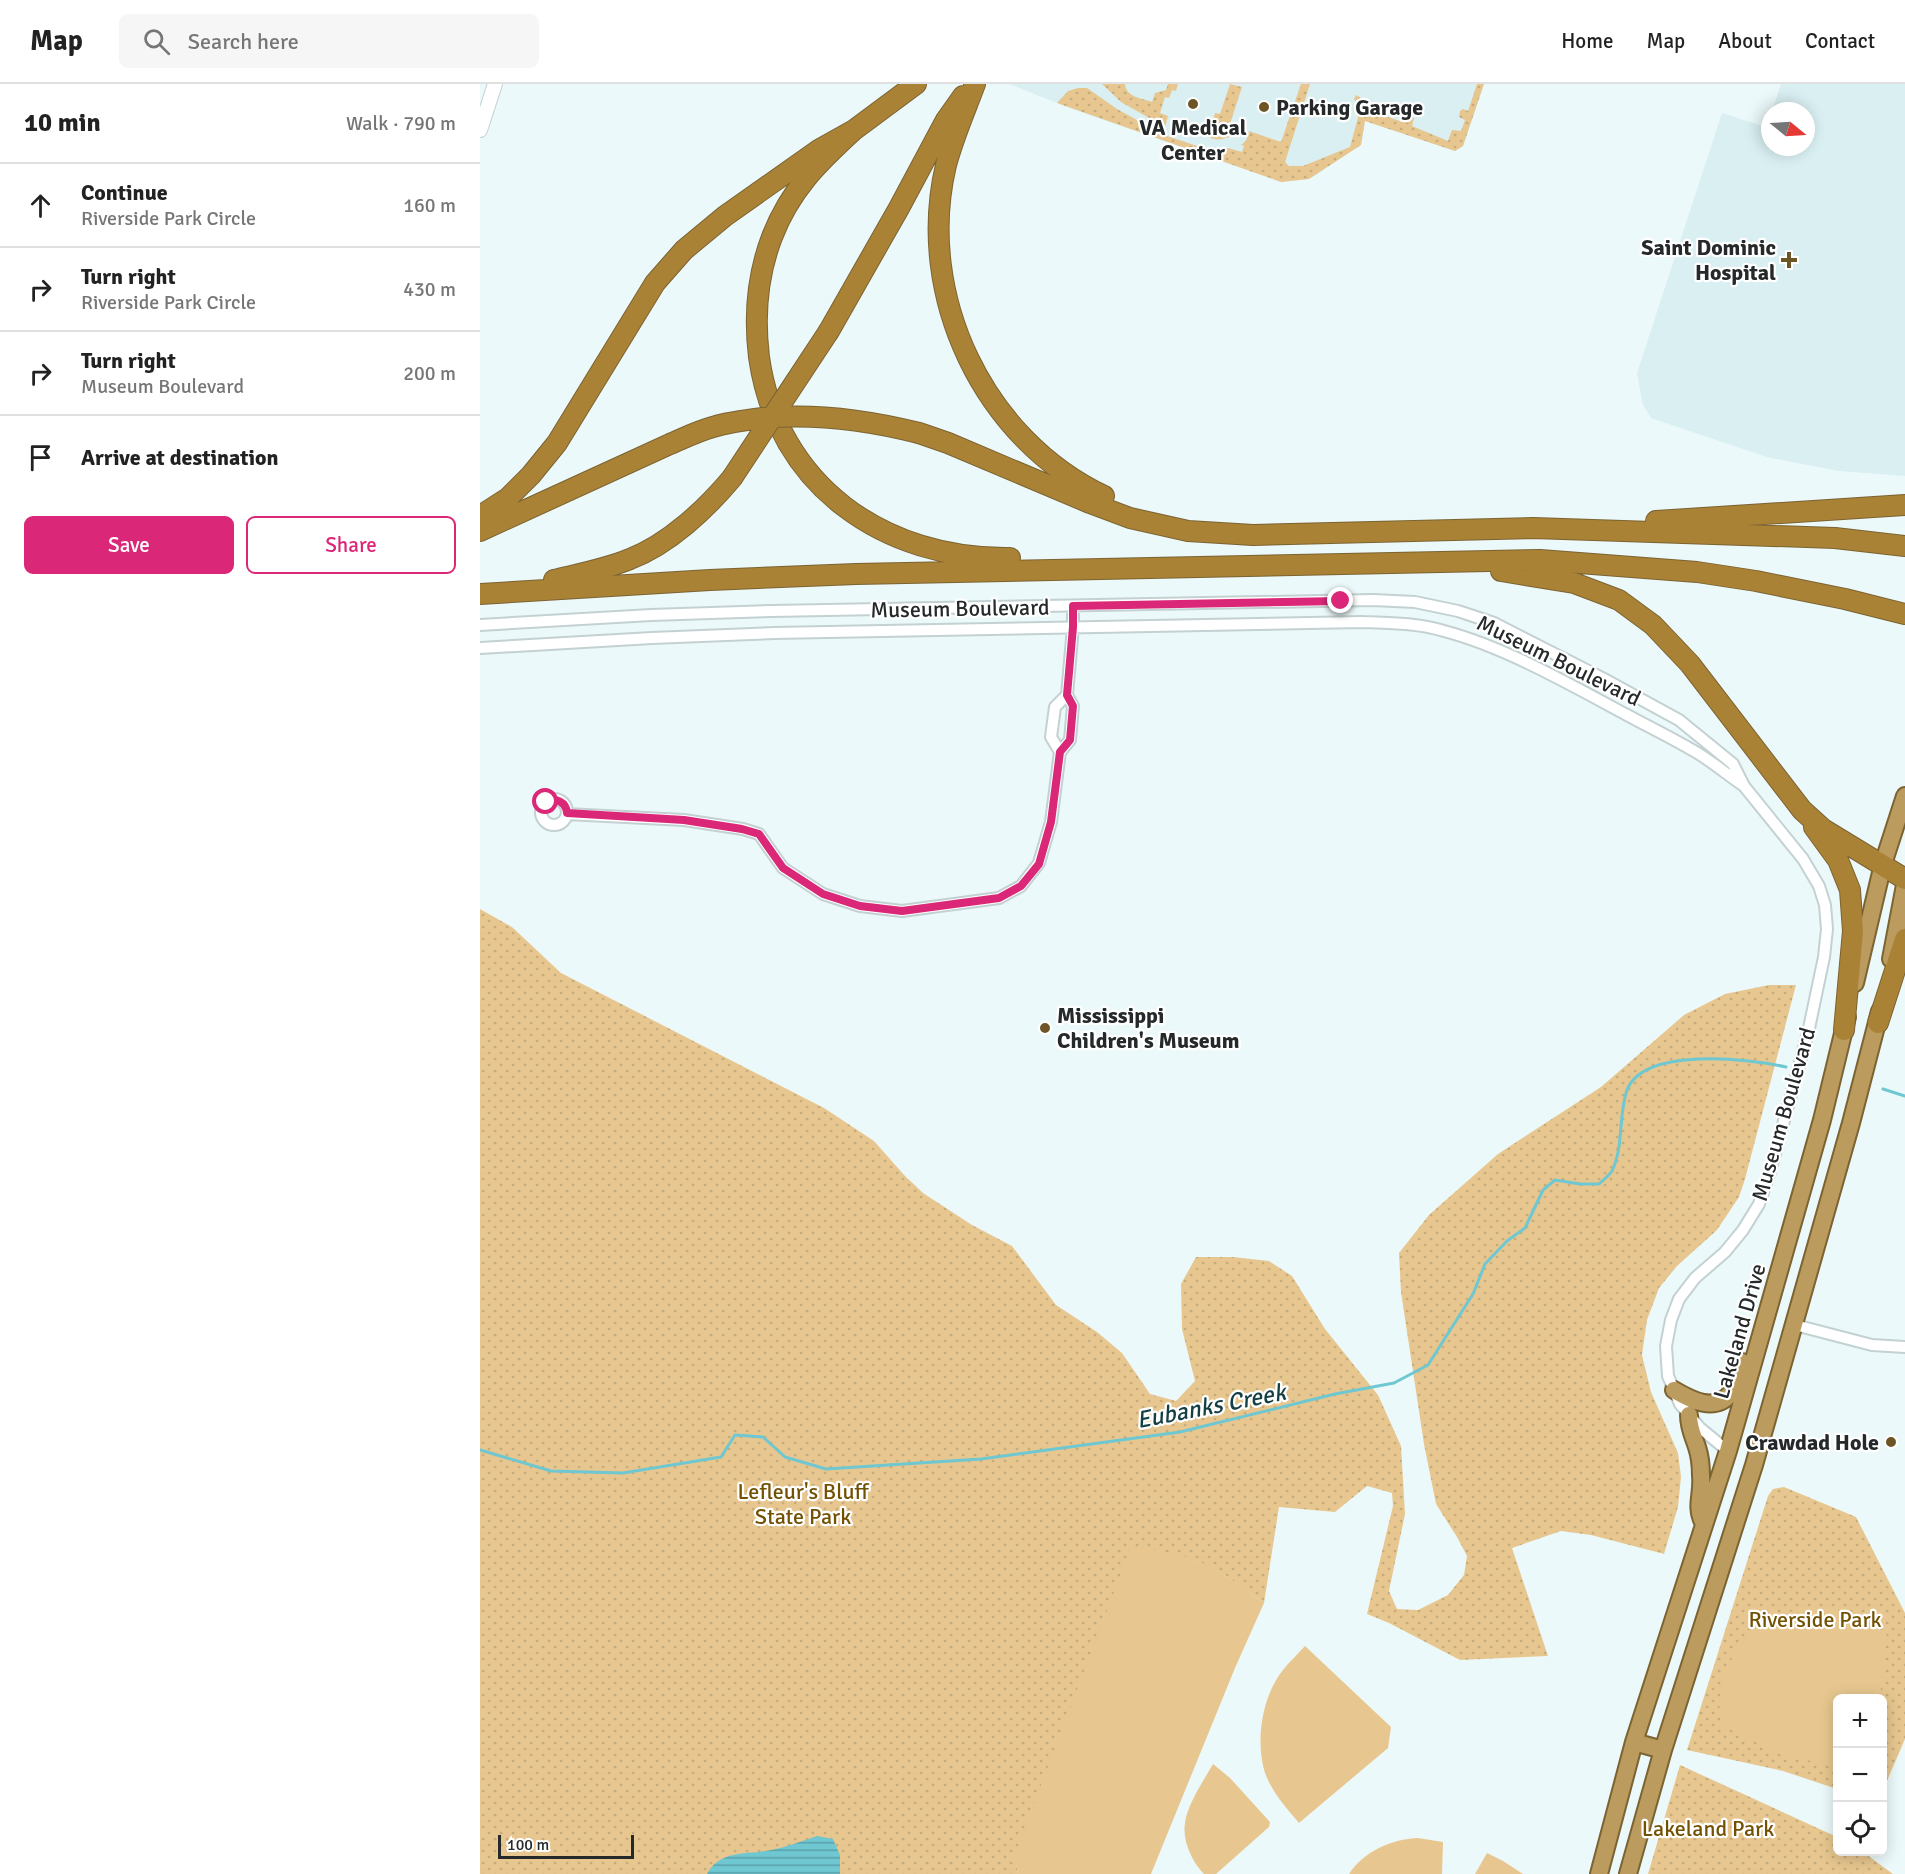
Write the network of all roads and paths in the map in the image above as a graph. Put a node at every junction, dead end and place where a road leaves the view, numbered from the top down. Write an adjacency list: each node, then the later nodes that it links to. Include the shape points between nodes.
1 (495, 84): 4 (street)
2 (916, 84): 5 (highway)
3 (973, 84): 10 (highway, via 946,166 940,203 940,258 950,310 970,364 1013,428 1057,469 1085,486 1153,512 1216,521 1323,522); 14 (highway, bridge, via 946,120 829,331 717,496 688,522 631,559)
4 (481, 123)
5 (854, 130): 7 (highway, via 780,176 684,250 655,283 557,443 516,490); 13 (highway, via 799,186 772,236 759,288 756,337 770,404 800,462 837,501 882,531 912,544 964,557 1522,549 1614,556)
6 (1905, 505): 8 (highway)
7 (480, 516)
8 (1533, 528): 10 (highway); 11 (highway, via 1835,538)
9 (480, 531): 10 (highway, bridge, via 714,426 784,416 818,416 886,424 918,433 1090,503 1160,526 1253,536)
10 (1388, 531)
11 (1905, 546)
12 (1433, 563): 13 (highway, via 1540,560); 14 (highway, via 856,574); 29 (highway, via 1574,583 1619,600 1653,625 1690,664)
13 (1697, 572): 18 (highway)
14 (501, 592): 15 (highway)
15 (480, 594)
16 (1341, 601): 17 (street, Museum Boulevard); 19 (street); 22 (street, Museum Boulevard, via 1415,602 1458,611 1494,623)
17 (1073, 606): 20 (street, Museum Boulevard, via 651,615); 21 (street)
18 (1905, 614)
19 (1341, 622): 21 (street, Museum Boulevard); 24 (street, Museum Boulevard, via 1403,623 1442,630 1479,641)
20 (480, 626)
21 (1073, 627): 23 (street, Museum Boulevard, via 774,633); 25 (street)
22 (1540, 646): 24 (street); 27 (street, Museum Boulevard, via 1679,720 1733,764)
23 (480, 648)
24 (1531, 666): 27 (street, Museum Boulevard, via 1699,754)
25 (1067, 695): 26 (street, via 1073,706 1070,740); 26 (street, via 1055,707 1051,737)
26 (1060, 752): 30 (street, via 1051,822 1039,864 1021,886 999,898 902,911 860,906 823,894 783,868 759,834 742,829 684,820)
27 (1744, 786): 40 (street, Museum Boulevard, via 1812,872 1826,905 1824,957 1808,1033 1759,1204 1725,1252 1695,1278 1679,1299 1671,1320 1666,1346 1668,1376)
28 (1905, 796): 31 (highway, Lakeland Drive)
29 (1802, 810): 31 (highway, via 1822,829); 36 (highway, via 1838,860 1850,890 1853,932)
30 (567, 813)
31 (1883, 864): 32 (highway); 36 (highway, Lakeland Drive)
32 (1905, 879)
33 (1905, 885): 35 (highway)
34 (1905, 939): 35 (highway)
35 (1878, 1023): 38 (highway)
36 (1844, 1030): 37 (highway, Lakeland Drive)
37 (1765, 1322): 38 (highway); 40 (highway, via 1750,1335 1737,1380 1721,1401 1701,1404); 42 (highway, Lakeland Drive)
38 (1794, 1325): 39 (street, via 1872,1345); 43 (highway)
39 (1905, 1347)
40 (1674, 1390): 41 (street, Museum Boulevard)
41 (1689, 1415): 42 (street, Museum Boulevard); 44 (highway, via 1702,1479 1698,1511)
42 (1728, 1451): 43 (highway); 44 (highway, Lakeland Drive)
43 (1754, 1466): 46 (highway)
44 (1704, 1524): 45 (highway, Lakeland Drive)
45 (1634, 1742): 46 (highway); 47 (highway, Lakeland Drive)
46 (1663, 1750): 48 (highway)
47 (1599, 1874)
48 (1628, 1874)

